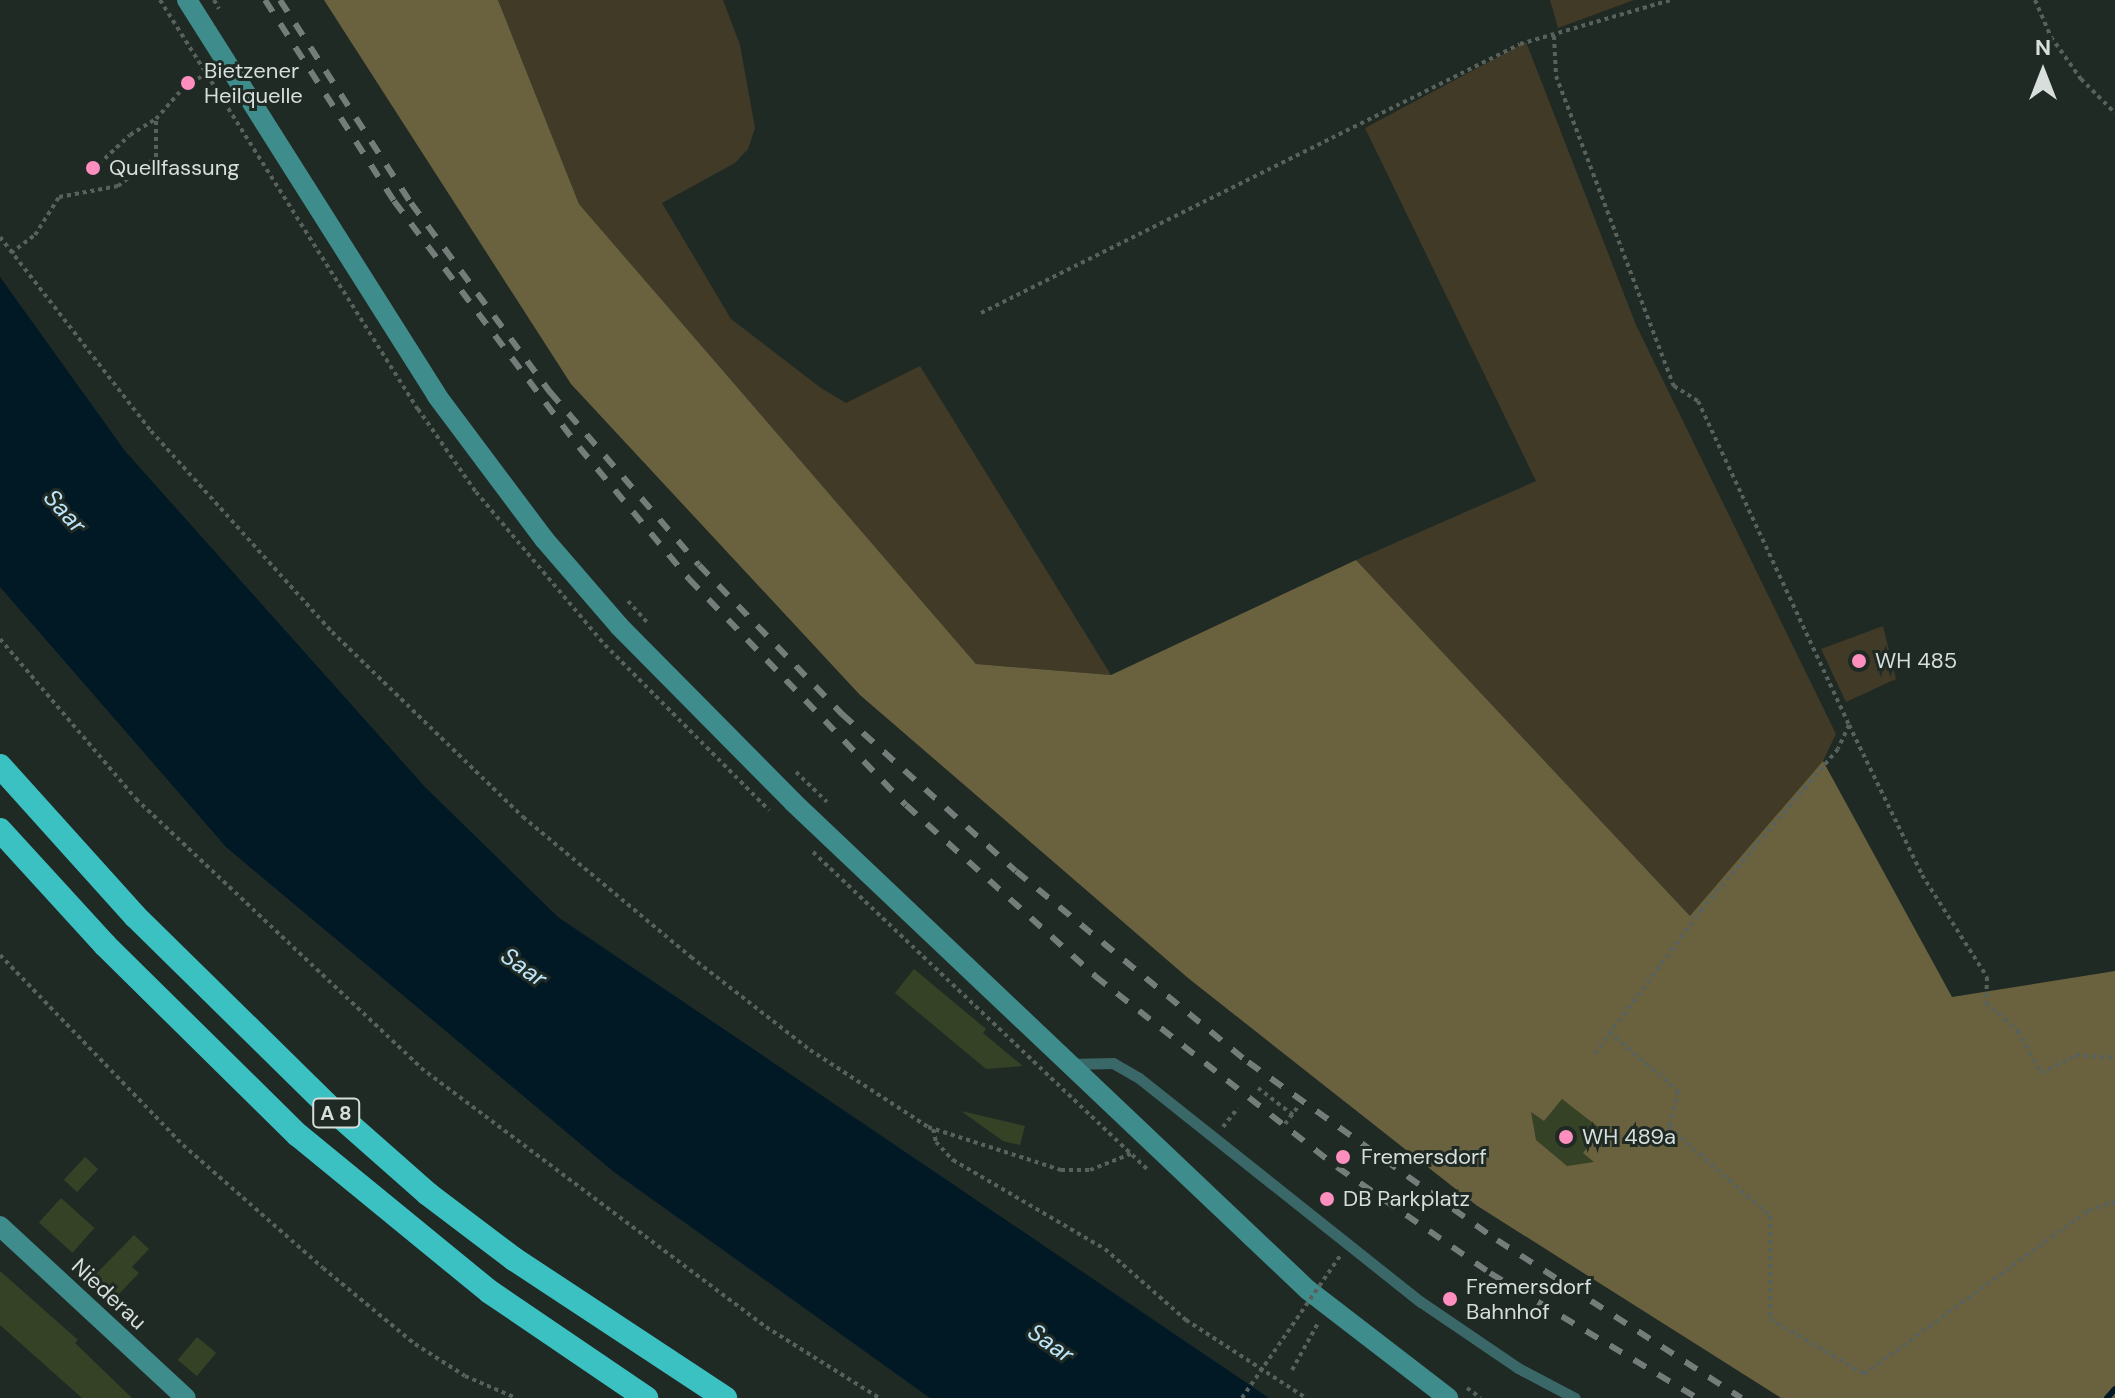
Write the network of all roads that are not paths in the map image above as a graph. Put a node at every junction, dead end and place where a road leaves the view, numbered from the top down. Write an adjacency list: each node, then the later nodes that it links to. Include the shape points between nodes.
1 (187, 0): 4 (main road, via 437,396 544,539 720,731)
2 (0, 766): 9 (highway, A 8, via 135,916 326,1104 428,1194 514,1259)
3 (0, 830): 8 (highway, A 8, via 193,1036 298,1135 490,1292)
4 (1070, 1064): 6 (main road, via 1308,1290); 10 (lane, via 1113,1063 1421,1302 1518,1368)
5 (0, 1226): 7 (main road, Niederau)
6 (1453, 1390)
7 (186, 1398)
8 (646, 1398)
9 (725, 1398)
10 (1575, 1398)

